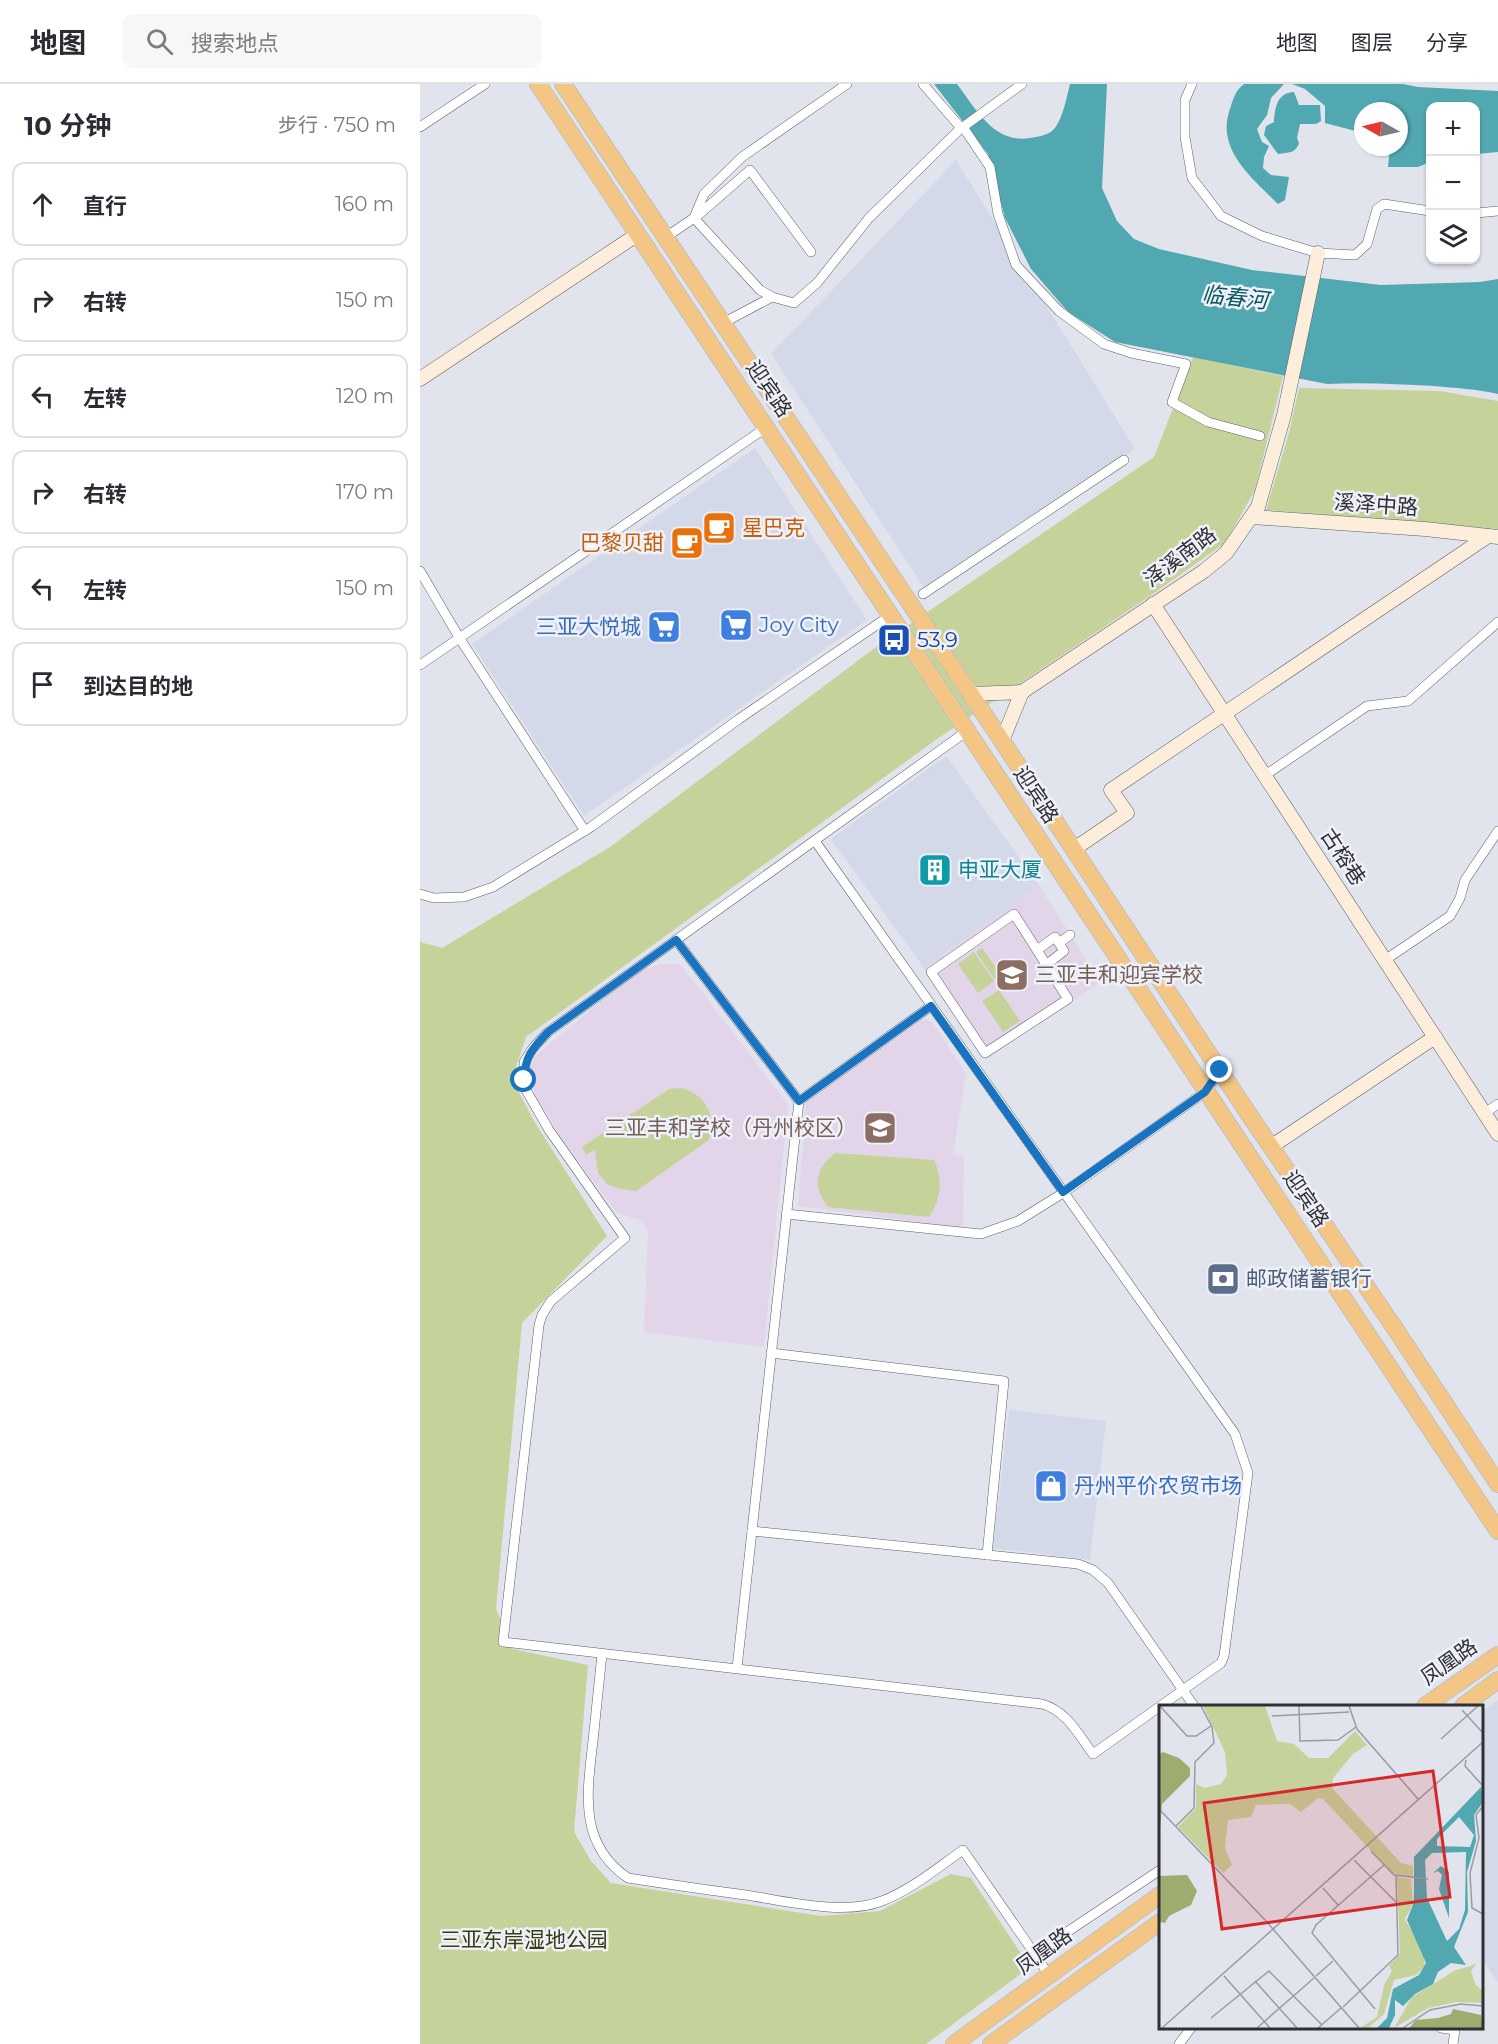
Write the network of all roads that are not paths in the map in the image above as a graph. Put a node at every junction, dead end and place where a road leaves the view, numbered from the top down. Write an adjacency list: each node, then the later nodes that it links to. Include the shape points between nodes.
1 (485, 84): 8 (street)
2 (538, 84): 16 (highway, 迎宾路)
3 (563, 84): 17 (highway, 迎宾路)
4 (847, 84): 10 (street)
5 (923, 84): 9 (street)
6 (1022, 84): 9 (street)
7 (1192, 84): 19 (street, via 1185,99 1185,137 1192,178 1221,216 1262,236)
8 (420, 127)
9 (962, 127): 20 (street, via 869,218 817,283 794,303); 24 (street, via 990,166 998,214 1016,265 1059,311 1104,344 1186,364 1172,402 1208,422)
10 (742, 157): 11 (street); 15 (street, via 704,194)
11 (750, 170): 15 (street); 18 (street)
12 (1426, 210): 19 (street, via 1384,204 1377,209 1367,243 1355,255)
13 (1498, 211): 14 (street)
14 (1480, 213)
15 (694, 218): 17 (street); 20 (street, via 760,290)
16 (638, 234): 22 (street); 23 (highway, 迎宾路)
17 (666, 237): 21 (highway, 迎宾路)
18 (811, 252)
19 (1318, 253): 26 (street, 泽溪南路, via 1288,398 1266,483)
20 (772, 297): 21 (street)
21 (723, 323): 36 (highway, 迎宾路)
22 (420, 379)
23 (767, 428): 31 (highway, 迎宾路); 33 (street)
24 (1260, 436)
25 (1124, 460): 29 (street)
26 (1252, 517): 27 (street, 溪泽中路, via 1425,529); 30 (street, 泽溪南路, via 1226,553)
27 (1494, 538): 37 (street)
28 (420, 571): 33 (street)
29 (923, 594)
30 (1153, 604): 35 (street, 泽溪南路); 37 (street, 古榕巷)
31 (891, 615): 38 (highway, 迎宾路); 41 (street)
32 (1498, 622): 40 (street, via 1408,701 1367,706)
33 (460, 639): 34 (street); 41 (street)
34 (420, 665)
35 (1022, 692): 36 (street); 39 (street)
36 (971, 694): 39 (highway, 迎宾路)
37 (1224, 714): 40 (street, 古榕巷); 44 (street, via 1111,790 1127,813)
38 (967, 730): 43 (street); 55 (highway, 迎宾路)
39 (1002, 741): 44 (highway, 迎宾路)
40 (1264, 776): 50 (street, 古榕巷)
41 (585, 831): 45 (street, via 493,887 464,897 434,898)
42 (1498, 831): 50 (street, via 1465,880 1450,916)
43 (815, 841): 47 (street); 52 (street)
44 (1074, 849): 54 (highway, 迎宾路)
45 (420, 894)
46 (1070, 935): 48 (street)
47 (676, 940): 58 (street); 72 (street, via 548,1032 524,1062 526,1090 624,1238 551,1301 539,1325 503,1642)
48 (1059, 943): 49 (street, via 1056,937); 51 (street, via 1064,951)
49 (1037, 950): 51 (street); 51 (street, via 1014,914 931,972 983,1054 1068,999)
50 (1385, 960): 53 (street, 古榕巷)
51 (1046, 964)
52 (931, 1006): 58 (street); 65 (street)
53 (1435, 1037): 60 (street, 古榕巷); 64 (street)
54 (1208, 1050): 55 (highway); 56 (highway, 迎宾路)
55 (1187, 1064): 57 (highway, 迎宾路)
56 (1220, 1070): 57 (street); 61 (highway, 迎宾路)
57 (1205, 1092): 61 (highway); 62 (highway, 迎宾路); 65 (street)
58 (799, 1101): 66 (street)
59 (1498, 1104): 60 (street)
60 (1485, 1113): 63 (street, 古榕巷)
61 (1252, 1119): 62 (highway, via 1238,1118); 64 (highway, 迎宾路)
62 (1231, 1130): 70 (highway, 迎宾路)
63 (1498, 1134)
64 (1272, 1146): 68 (highway, 迎宾路)
65 (1063, 1192): 66 (street, via 1018,1221 981,1234); 76 (street, via 1235,1434 1248,1473 1224,1656 1216,1668)
66 (786, 1214): 67 (street)
67 (771, 1353): 69 (street); 71 (street, via 1004,1381)
68 (1498, 1485)
69 (752, 1531): 71 (street); 74 (street)
70 (1498, 1531)
71 (987, 1555): 76 (street, via 1078,1564 1093,1570 1108,1583)
72 (602, 1654): 74 (street); 85 (street, via 587,1795 595,1841 613,1868 628,1878 782,1901 858,1907 905,1891 963,1850)
73 (1498, 1655): 79 (highway, 凤凰路)
74 (736, 1668): 81 (street, via 1042,1704 1067,1717 1093,1754)
75 (1498, 1680): 80 (highway, 凤凰路)
76 (1183, 1691): 77 (street); 78 (street)
77 (1163, 1705)
78 (1193, 1705)
79 (1428, 1705)
80 (1466, 1705)
81 (1159, 1708)
82 (1159, 1871): 85 (street)
83 (1159, 1896): 86 (highway, 凤凰路)
84 (1159, 1923): 90 (highway, 凤凰路)
85 (1034, 1954): 86 (street)
86 (1049, 1975): 89 (highway, 凤凰路)
87 (1190, 2029): 91 (street)
88 (1446, 2029): 92 (street, via 1455,2031)
89 (954, 2044)
90 (991, 2044)
91 (1179, 2044)
92 (1453, 2044)

